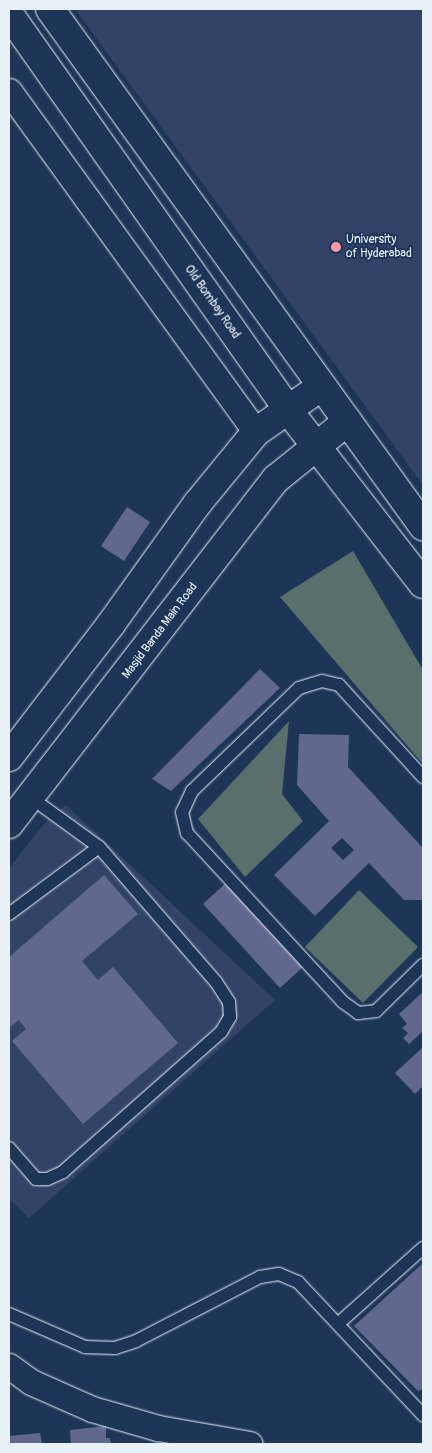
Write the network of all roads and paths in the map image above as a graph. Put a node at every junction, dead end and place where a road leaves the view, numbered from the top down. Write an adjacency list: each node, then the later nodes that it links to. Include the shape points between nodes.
1 (50, 9): 4 (main road)
2 (9, 14): 5 (main road, Old Bombay Road)
3 (9, 90): 7 (street)
4 (322, 386): 5 (main road); 6 (main road)
5 (288, 410): 7 (main road); 8 (main road, Old Bombay Road)
6 (348, 421): 8 (main road, Masjid Banda Main Road); 9 (main road)
7 (256, 432): 11 (main road, via 197,504 111,624)
8 (316, 444): 10 (main road, Old Bombay Road); 13 (main road, Masjid Banda Main Road, via 276,479)
9 (423, 526)
10 (423, 584)
11 (9, 757)
12 (423, 777): 17 (lane, via 339,684 322,681 298,688 192,791 182,812 187,833 343,1002 358,1013 376,1011)
13 (30, 797): 14 (main road, Masjid Banda Main Road); 15 (lane)
14 (9, 824)
15 (99, 847): 16 (lane); 18 (lane, via 216,982 229,1002 230,1017 221,1032 63,1172 47,1179 36,1179)
16 (10, 911)
17 (423, 965)
18 (9, 1148)
19 (423, 1248): 21 (lane)
20 (9, 1314): 21 (lane, via 85,1347 115,1348 136,1341 260,1277 280,1274 298,1282)
21 (339, 1323): 23 (lane)
22 (9, 1366): 24 (street, via 32,1382 92,1409 158,1428)
23 (423, 1415)
24 (250, 1444)

